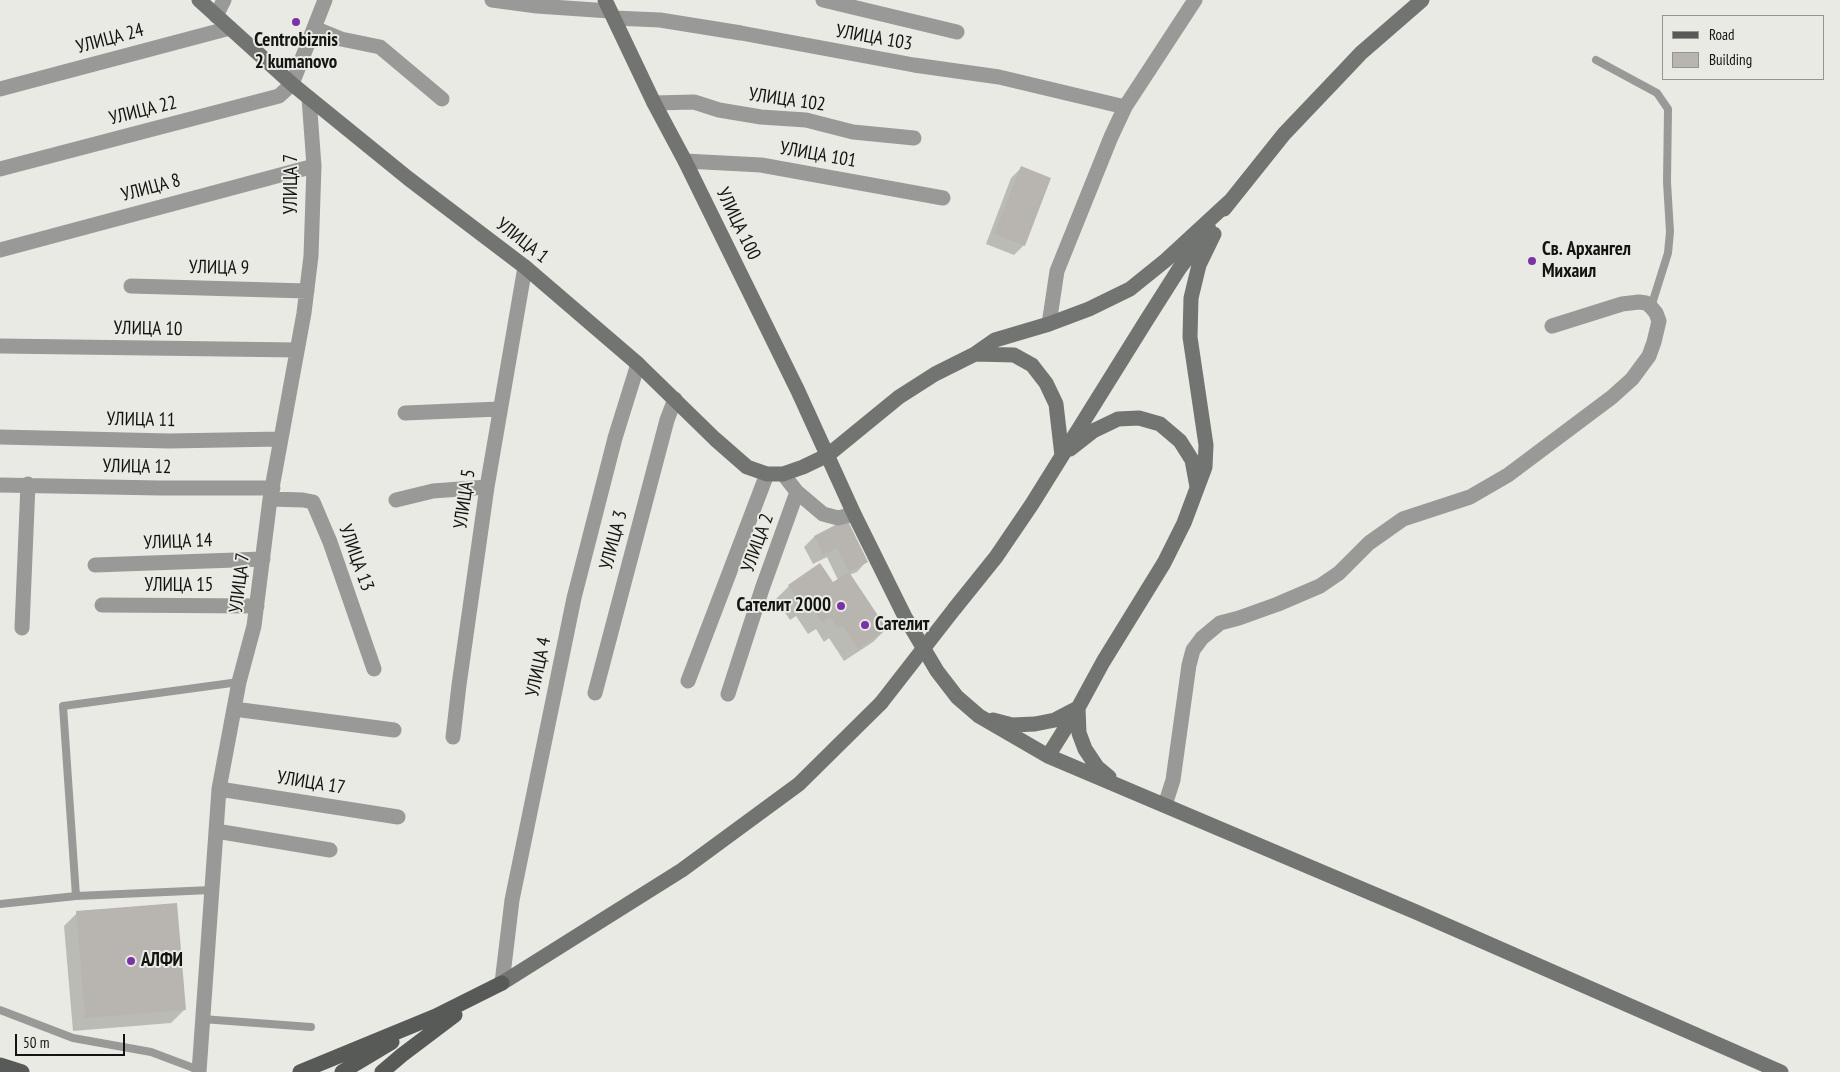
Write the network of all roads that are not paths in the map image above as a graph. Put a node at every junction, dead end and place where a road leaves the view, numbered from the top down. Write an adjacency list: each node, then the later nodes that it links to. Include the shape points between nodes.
1 (199, 0): 9 (main road, УЛИЦА 1)
2 (224, 0): 9 (street)
3 (325, 0): 11 (street)
4 (492, 0): 8 (street)
5 (823, 0): 12 (street)
6 (1195, 0): 19 (street)
7 (1422, 0): 25 (main road, via 1344,70 1284,134)
8 (610, 10): 18 (main road, УЛИЦА 100); 19 (street, УЛИЦА 103, via 914,65 999,77)
9 (216, 16): 10 (main road, УЛИЦА 1)
10 (230, 28): 14 (main road, УЛИЦА 1); 15 (street, УЛИЦА 24)
11 (314, 28): 14 (street); 17 (street, via 341,39 380,47)
12 (957, 32)
13 (1596, 60): 30 (lane, via 1657,93 1668,109 1670,232 1668,253)
14 (292, 84): 16 (main road, УЛИЦА 1); 23 (street, УЛИЦА 22, via 279,96)
15 (0, 89)
16 (309, 98): 22 (street, УЛИЦА 7); 27 (main road, УЛИЦА 1, via 408,179)
17 (442, 98)
18 (654, 103): 20 (street, УЛИЦА 102, via 694,102 761,118 806,120 853,132); 21 (main road, УЛИЦА 100)
19 (1125, 107): 31 (street, via 1057,271)
20 (914, 138)
21 (685, 160): 24 (street, УЛИЦА 101, via 761,165); 42 (main road, УЛИЦА 100)
22 (314, 166): 26 (street, УЛИЦА 8); 29 (street, УЛИЦА 7)
23 (0, 169)
24 (943, 198)
25 (1230, 201): 31 (main road, УЛИЦА 1, via 1130,290 1089,310); 43 (main road, via 1179,269); 49 (main road, via 1199,265 1191,298 1190,337 1206,445 1205,467)
26 (0, 250)
27 (525, 267): 36 (main road, УЛИЦА 1); 38 (street, УЛИЦА 5)
28 (130, 286): 29 (street, УЛИЦА 9)
29 (307, 291): 34 (street, УЛИЦА 7)
30 (1651, 307): 32 (street, via 1639,302 1622,304); 72 (street, via 1659,321 1658,330 1648,356 1632,379 1508,475 1470,497 1403,520 1369,543 1320,586 1220,623 1202,638 1193,650 1189,665 1173,780)
31 (1049, 324): 35 (main road, УЛИЦА 1, via 995,340)
32 (1552, 326)
33 (0, 346): 34 (street, УЛИЦА 10)
34 (296, 350): 41 (street, УЛИЦА 7)
35 (975, 354): 42 (main road, УЛИЦА 1, via 899,397); 43 (main road, via 1014,355 1032,365 1046,382 1056,404)
36 (638, 364): 37 (main road, УЛИЦА 1); 79 (street, УЛИЦА 4, via 615,438 572,608 512,900)
37 (675, 399): 44 (main road, УЛИЦА 1, via 747,468); 62 (street, УЛИЦА 3)
38 (499, 409): 39 (street); 48 (street, УЛИЦА 5)
39 (405, 413)
40 (0, 437): 41 (street, УЛИЦА 11, via 170,441)
41 (280, 439): 51 (street, УЛИЦА 7)
42 (828, 455): 45 (main road, УЛИЦА 1); 53 (main road, УЛИЦА 100)
43 (1062, 456): 49 (main road, via 1093,431 1118,419 1140,418 1160,424 1180,441 1192,460); 79 (main road, bridge, via 996,557 881,703 799,784 682,870)
44 (767, 474): 45 (main road, УЛИЦА 1); 60 (street)
45 (783, 474): 50 (street)
46 (28, 484): 47 (street, УЛИЦА 12); 51 (street, УЛИЦА 12); 58 (street)
47 (0, 485)
48 (486, 487): 52 (street, via 434,491); 68 (street, УЛИЦА 5)
49 (1198, 489): 64 (main road, via 1164,563)
50 (798, 492): 53 (street, via 823,514 838,518); 63 (street, УЛИЦА 2)
51 (272, 494): 54 (street, УЛИЦА 7); 59 (street, УЛИЦА 13, via 313,502)
52 (396, 500)
53 (854, 514): 66 (main road, УЛИЦА 100, via 936,671 957,698)
54 (263, 559): 55 (street, УЛИЦА 14); 57 (street, УЛИЦА 7)
55 (95, 565)
56 (102, 605): 57 (street, УЛИЦА 15)
57 (257, 606): 61 (street, УЛИЦА 7)
58 (22, 628)
59 (374, 669)
60 (688, 681)
61 (239, 682): 65 (street, УЛИЦА 7); 77 (lane, via 63,706)
62 (595, 693)
63 (728, 694)
64 (1078, 708): 66 (main road, via 1055,720 1035,724 1012,725); 69 (main road); 70 (main road, via 1085,750 1097,767)
65 (234, 709): 67 (street); 71 (street, УЛИЦА 7)
66 (979, 716): 69 (main road)
67 (394, 730)
68 (454, 737)
69 (1048, 756): 70 (main road)
70 (1120, 786): 72 (main road)
71 (219, 788): 73 (street, УЛИЦА 17); 74 (street, УЛИЦА 7)
72 (1166, 805): 90 (main road)
73 (398, 817)
74 (216, 831): 75 (street); 76 (street, УЛИЦА 7)
75 (330, 850)
76 (211, 890): 77 (lane); 82 (street, УЛИЦА 7)
77 (76, 896): 78 (lane)
78 (0, 904)
79 (502, 983): 81 (main road); 89 (main road, via 446,1021)
80 (0, 1010): 85 (lane, via 73,1038 151,1052)
81 (436, 1016): 87 (main road); 88 (main road)
82 (202, 1019): 83 (lane); 85 (street, УЛИЦА 7)
83 (311, 1027)
84 (0, 1065): 86 (main road)
85 (199, 1071)
86 (22, 1072)
87 (300, 1072)
88 (342, 1072)
89 (382, 1072)
90 (1781, 1072)

